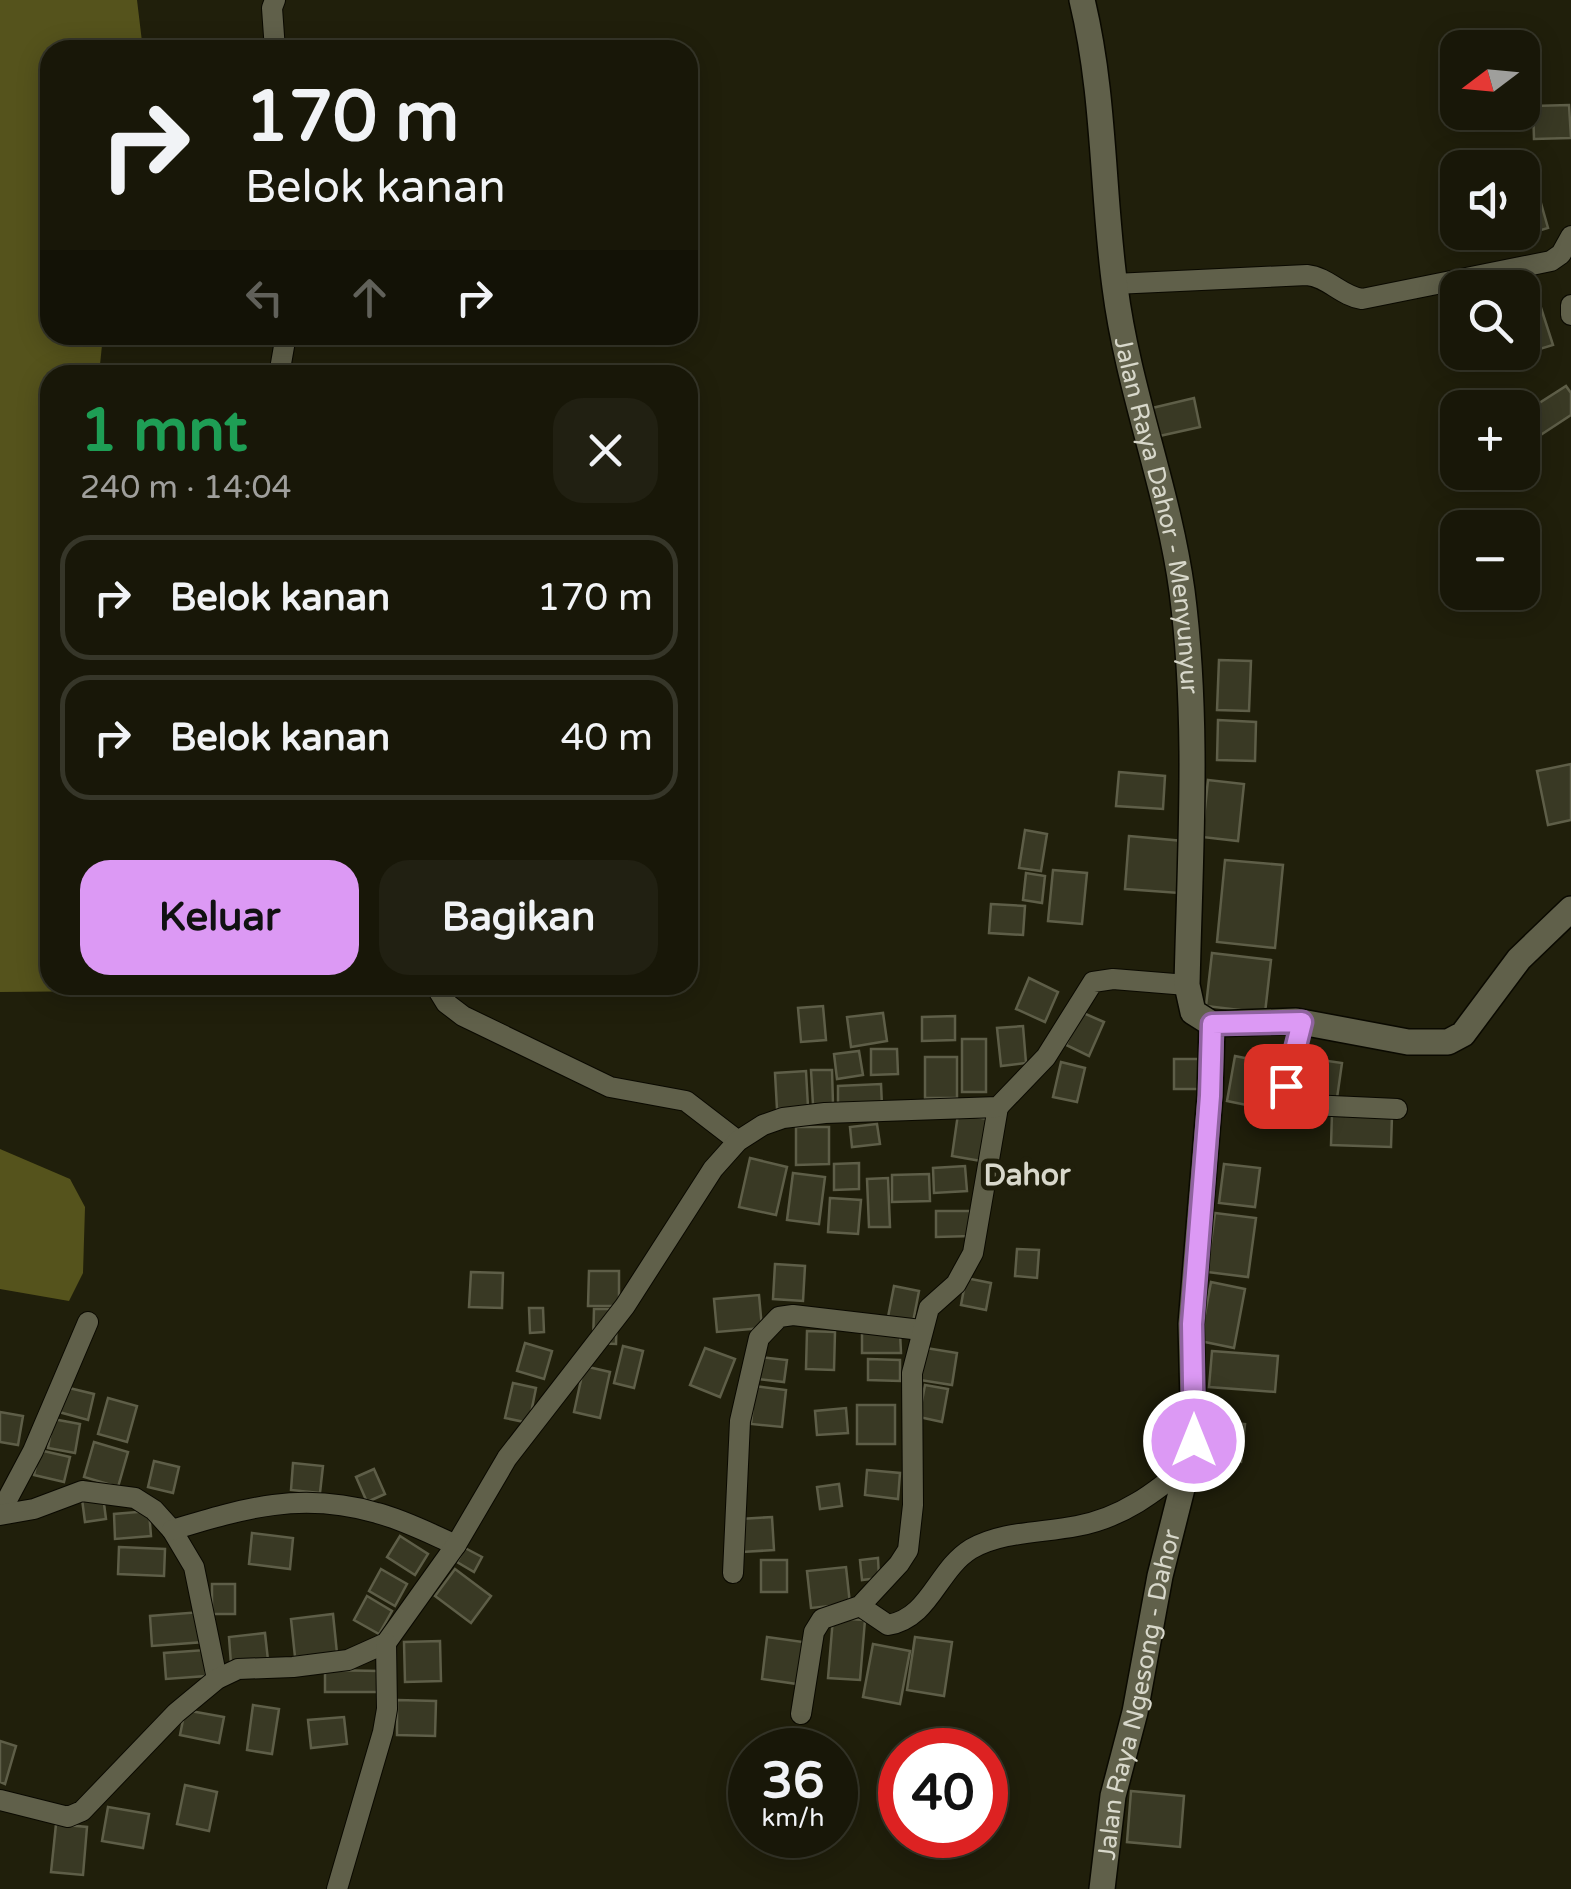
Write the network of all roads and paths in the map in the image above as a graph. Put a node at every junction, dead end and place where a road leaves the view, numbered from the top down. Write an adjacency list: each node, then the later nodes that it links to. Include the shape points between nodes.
1 (276, 0): 3 (street)
2 (1082, 0): 5 (street, Jalan Raya Dahor - Menyunyur, via 1101,107)
3 (274, 40)
4 (1569, 246): 5 (street, via 1551,262 1529,268 1362,298 1307,275)
5 (1114, 284): 9 (street, Jalan Raya Dahor - Menyunyur, via 1167,514 1189,651)
6 (1571, 304): 7 (street)
7 (1571, 315)
8 (1571, 909): 11 (street, via 1519,960 1463,1034 1448,1042 1408,1042)
9 (1187, 986): 12 (street, via 1193,1012); 13 (street, via 1093,982 1046,1057)
10 (441, 995): 15 (street, via 463,1016 610,1088 686,1101)
11 (1302, 1022): 12 (street); 14 (street, via 1286,1086 1288,1104)
12 (1212, 1024): 18 (street, Jalan Raya Ngesong - Dahor)
13 (998, 1107): 15 (street, via 783,1118); 17 (street, via 973,1252 956,1284 934,1301)
14 (1397, 1109)
15 (738, 1141): 21 (street, via 625,1306 507,1458)
16 (88, 1322): 19 (street)
17 (922, 1330): 22 (street, via 793,1316 778,1316 768,1326 759,1338 740,1421); 23 (street, via 912,1374 908,1550)
18 (1190, 1463): 23 (street, via 1155,1493 1102,1520 971,1550 900,1624 888,1625); 29 (street, Jalan Raya Ngesong - Dahor, via 1112,1796)
19 (0, 1514): 20 (street, via 82,1491 135,1498)
20 (172, 1530): 21 (street, via 273,1503 319,1501 379,1513); 25 (street, via 194,1567)
21 (456, 1545): 24 (street)
22 (732, 1573)
23 (860, 1606): 26 (street, via 822,1619 814,1632)
24 (386, 1643): 25 (street, via 348,1660 238,1669); 28 (street, via 383,1732)
25 (217, 1680): 27 (street, via 176,1713 82,1812 68,1817)
26 (801, 1714)
27 (0, 1800)
28 (337, 1889)
29 (1102, 1889)

